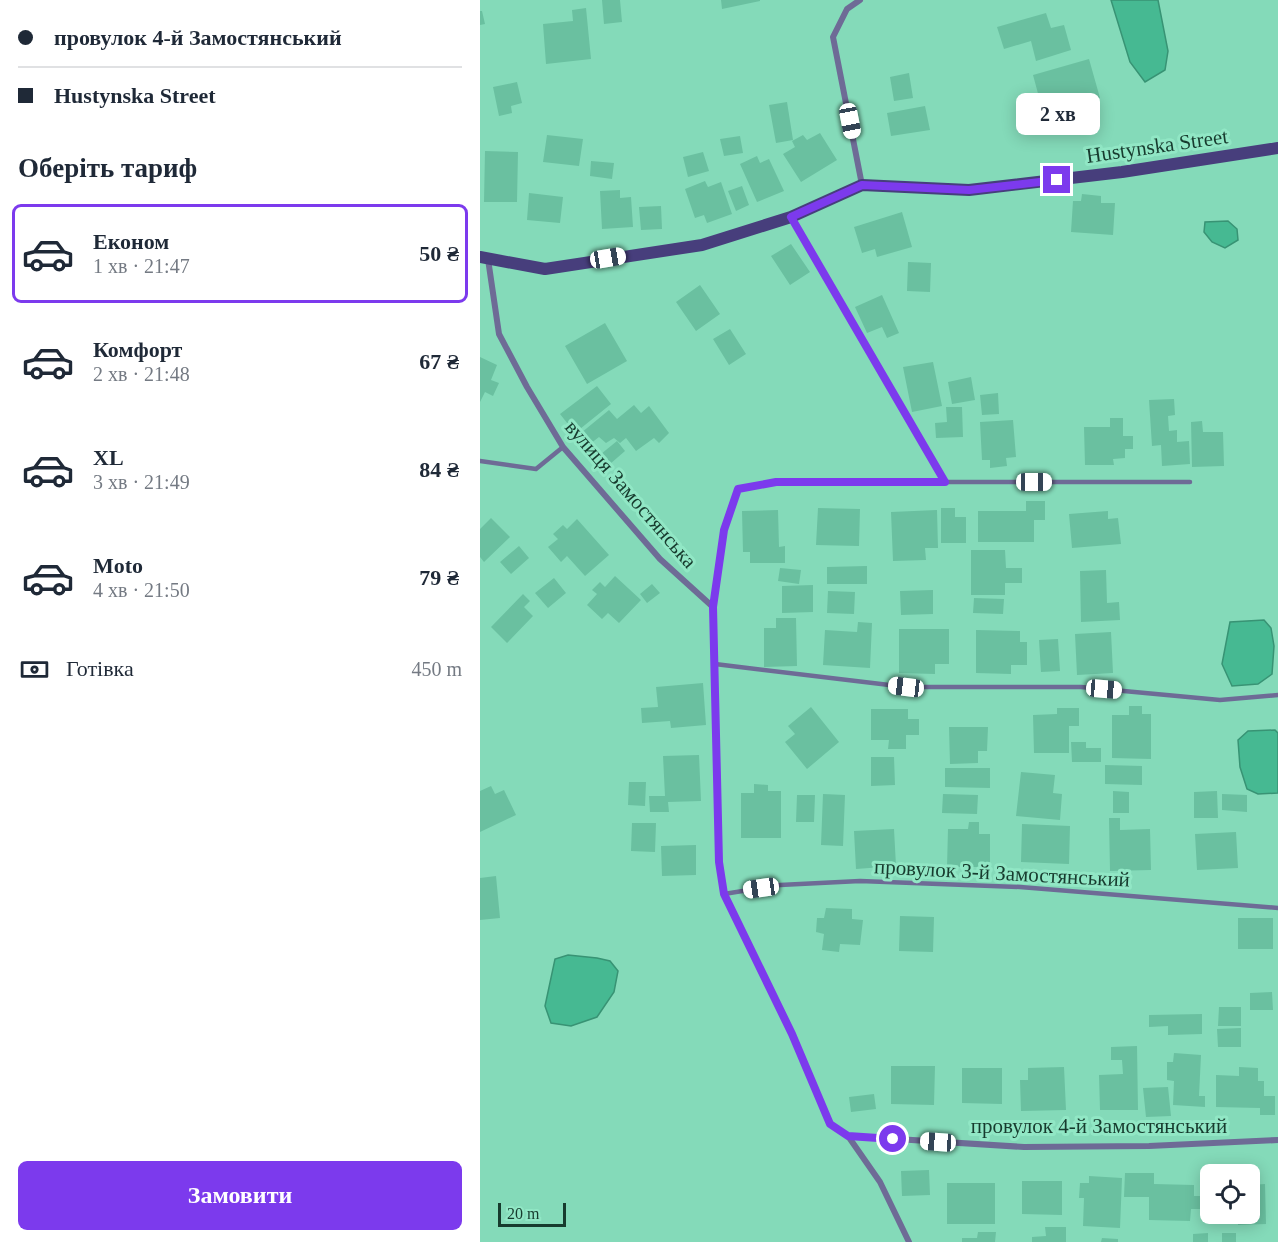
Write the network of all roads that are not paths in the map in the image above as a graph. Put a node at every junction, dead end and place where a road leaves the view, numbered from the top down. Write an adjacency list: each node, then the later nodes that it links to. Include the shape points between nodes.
1 (860, 0): 3 (street, via 847,9 833,37)
2 (1278, 148): 3 (main road, Hustynska Street, via 969,190)
3 (862, 185): 4 (main road, Hustynska Street)
4 (791, 217): 5 (main road, Hustynska Street, via 702,245 545,269); 8 (street)
5 (484, 258): 6 (street, вулиця Замостянська, via 499,334)
6 (563, 447): 7 (lane, via 536,469); 11 (street, вулиця Замостянська, via 660,558)
7 (480, 461)
8 (945, 482): 9 (lane); 10 (lane, via 776,482)
9 (1190, 482)
10 (738, 489): 11 (street, via 724,530)
11 (713, 607): 12 (street)
12 (715, 664): 13 (lane, via 906,687 1081,687 1221,700); 14 (street, via 719,862)
13 (1278, 695)
14 (724, 894): 15 (lane, провулок 3-й Замостянський, via 780,885 860,881 1020,887); 16 (street, via 792,1034 830,1124)
15 (1278, 908)
16 (848, 1136): 17 (street, провулок 4-й Замостянський, via 1024,1147); 18 (street, via 880,1182)
17 (1278, 1140)
18 (909, 1242)

